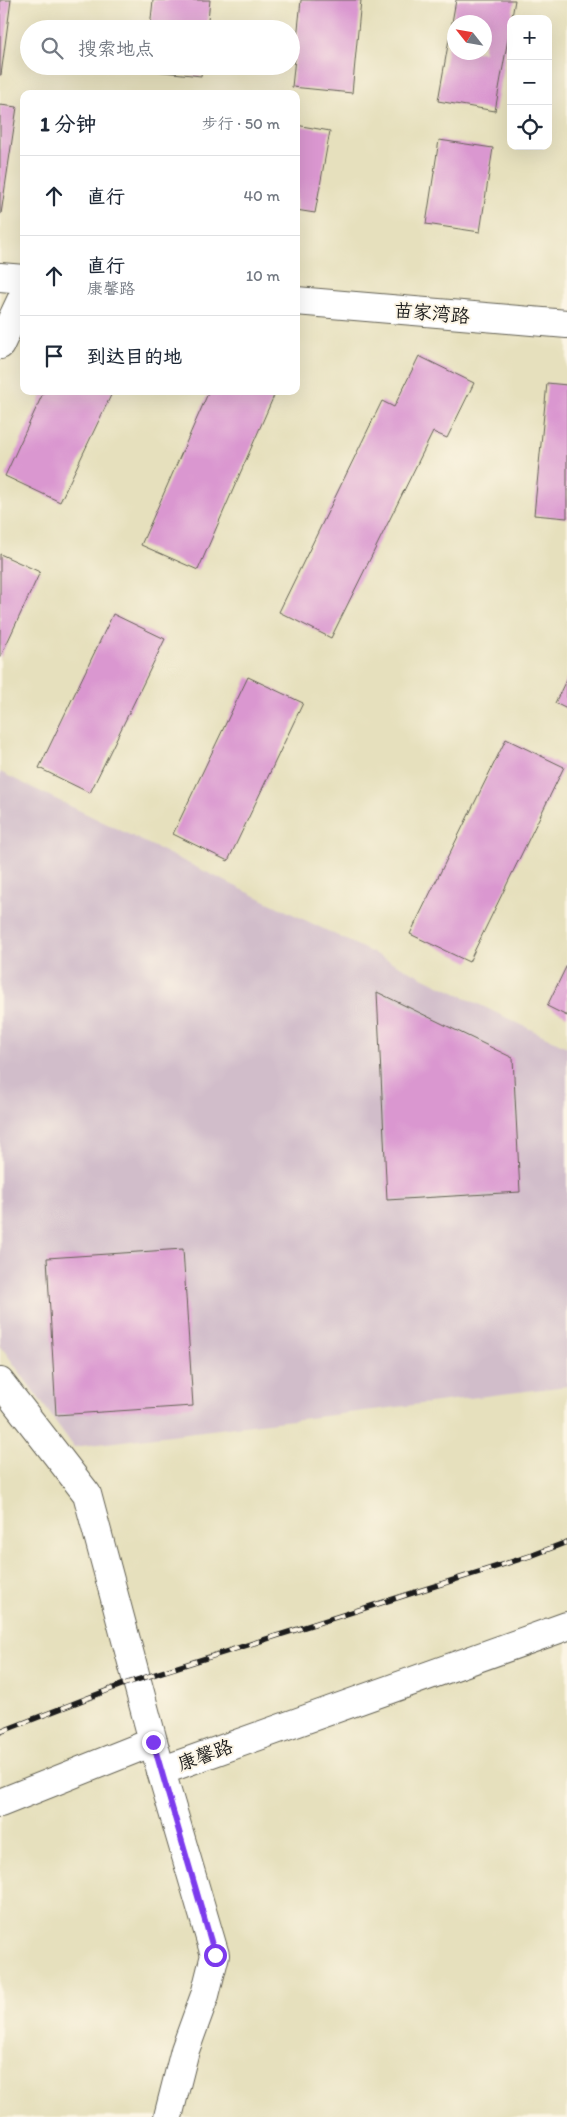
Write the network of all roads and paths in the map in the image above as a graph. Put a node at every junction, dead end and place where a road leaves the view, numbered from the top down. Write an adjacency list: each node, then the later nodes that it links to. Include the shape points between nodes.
1 (0, 277): 2 (street)
2 (20, 279)
3 (300, 301): 5 (street, 苗家湾路)
4 (20, 302): 6 (street)
5 (567, 324)
6 (0, 345)
7 (0, 1382): 9 (street, 康馨路, via 86,1494)
8 (567, 1626): 10 (street, 康馨路)
9 (153, 1742): 10 (street, 康馨路); 11 (street)
10 (161, 1770): 12 (street, via 215,1955)
11 (0, 1803)
12 (168, 2117)

